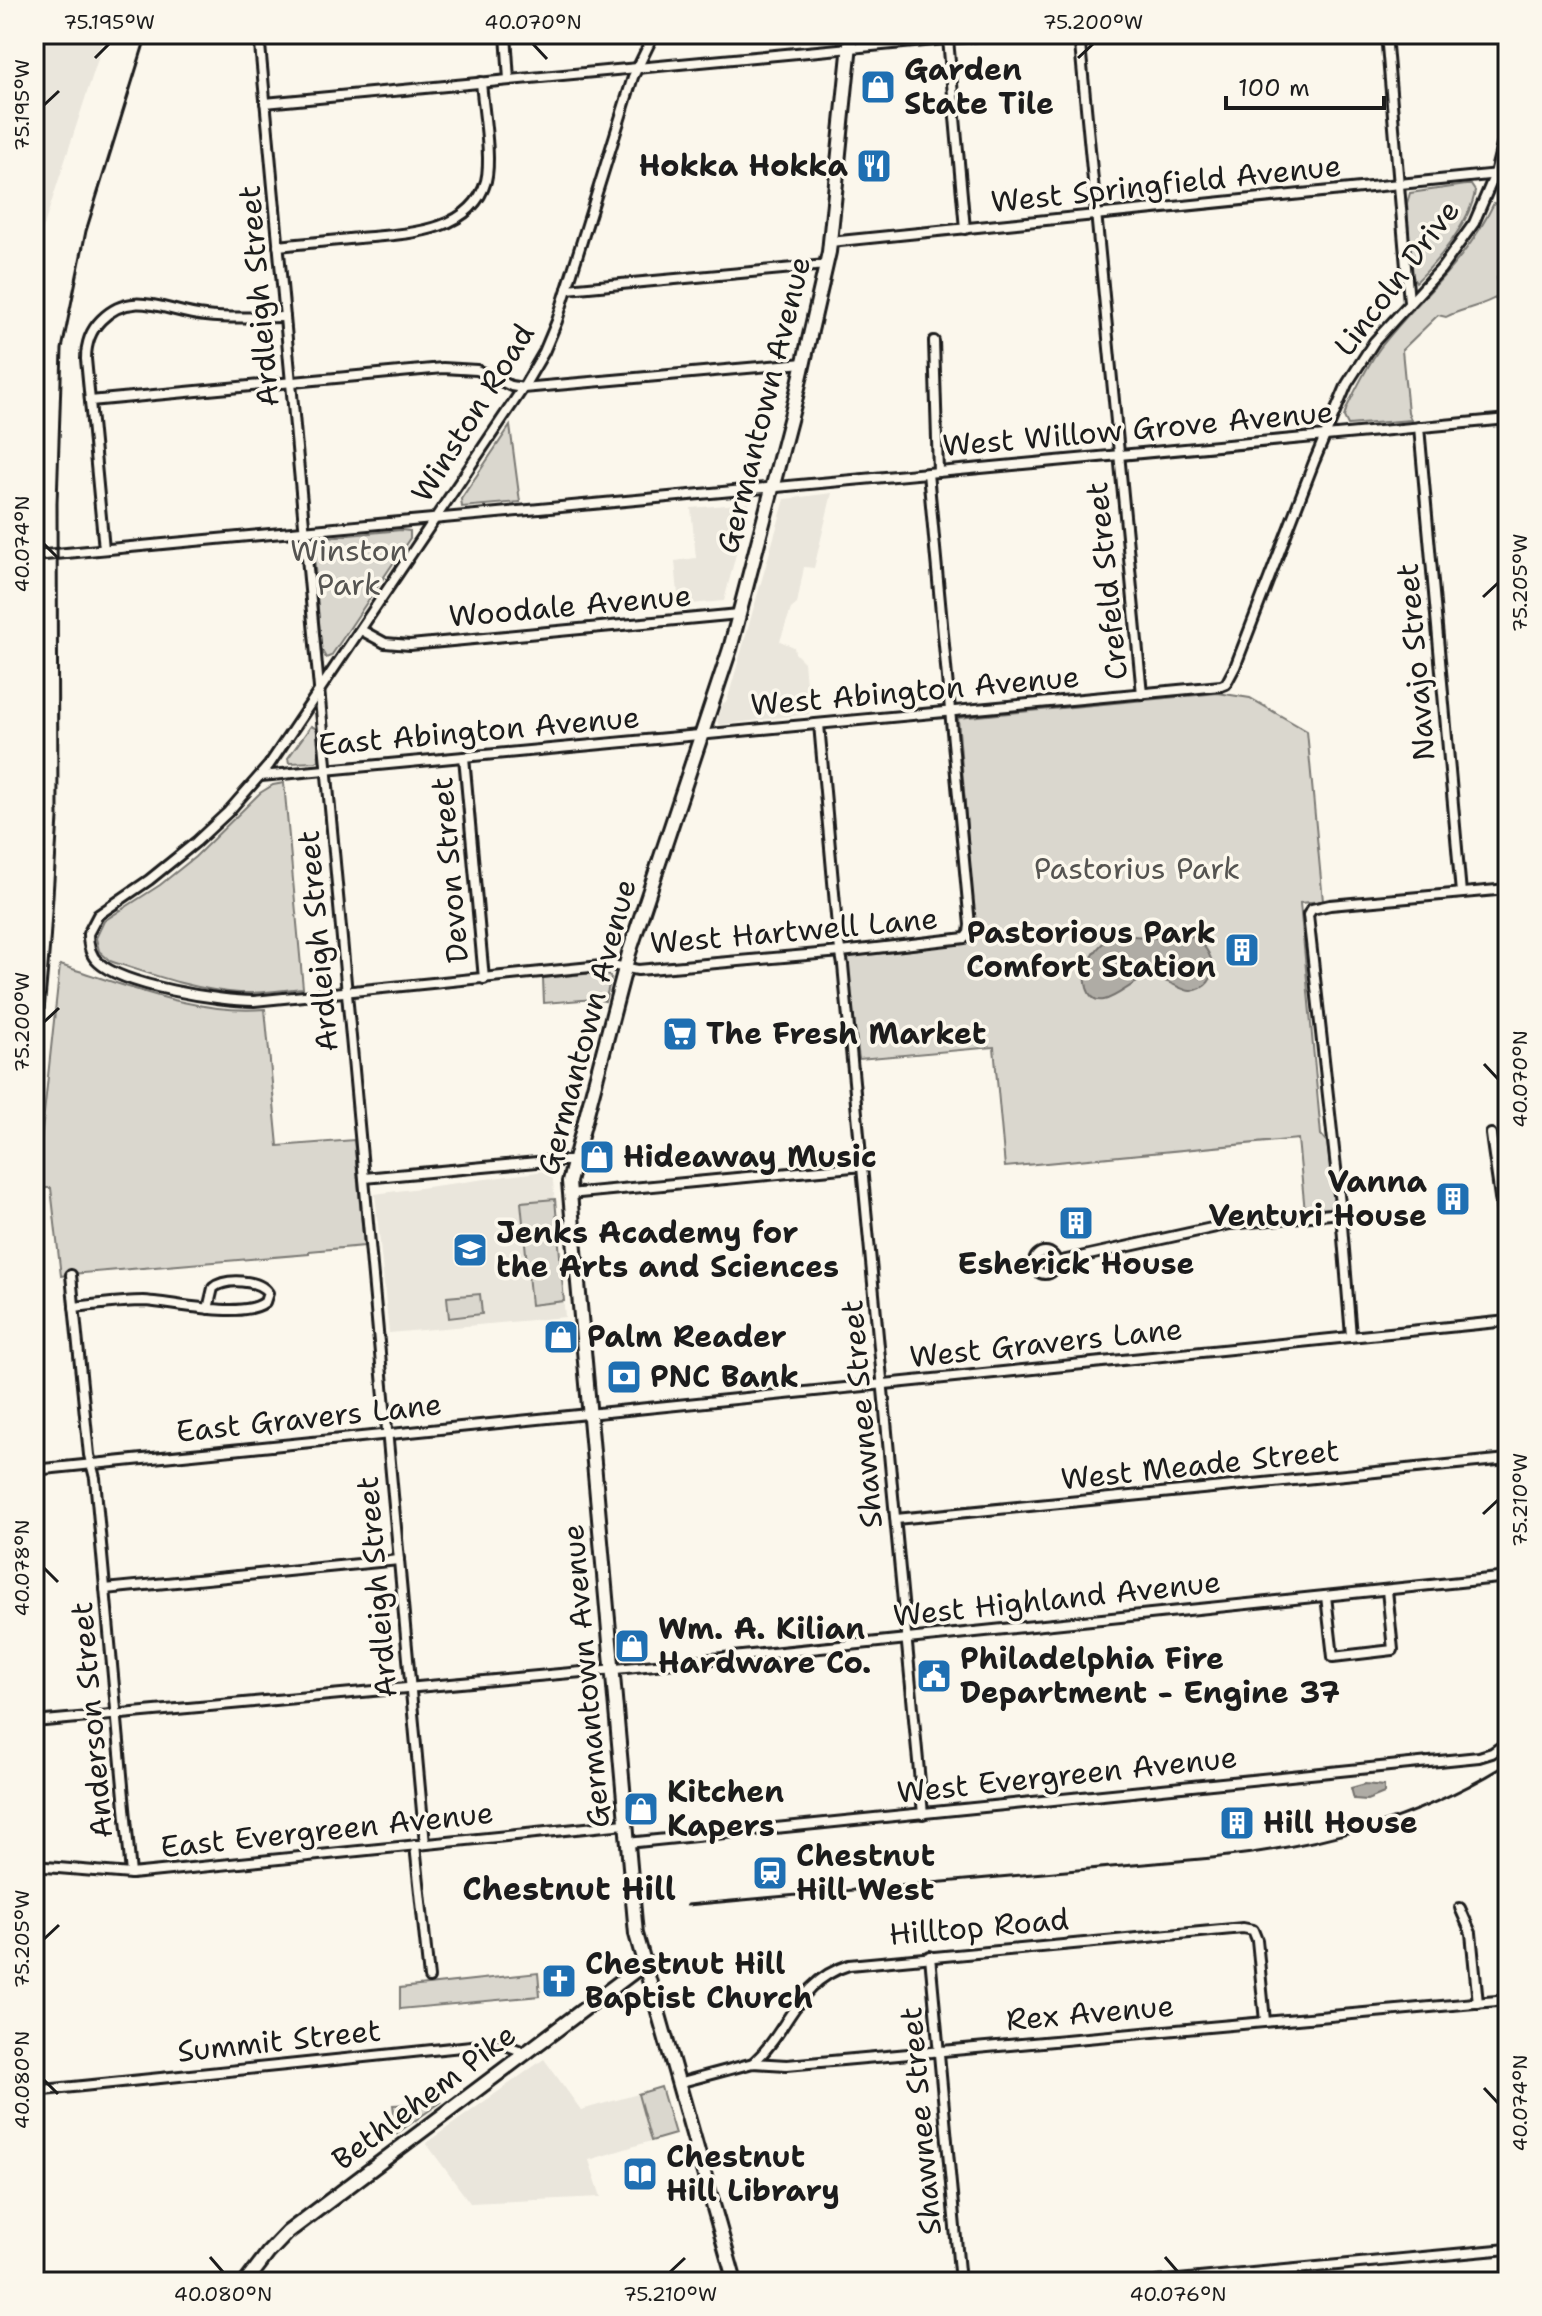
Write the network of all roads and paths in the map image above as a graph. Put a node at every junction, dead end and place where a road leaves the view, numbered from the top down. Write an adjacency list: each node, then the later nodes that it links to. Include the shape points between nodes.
1 (259, 34): 13 (street, Ardleigh Street)
2 (506, 34): 11 (street)
3 (654, 34): 10 (street, Winston Road)
4 (851, 34): 9 (main road, Germantown Avenue)
5 (999, 34): 8 (street)
6 (1079, 34): 18 (street, Crefeld Street)
7 (1386, 34): 17 (street)
8 (948, 39): 9 (street); 19 (street)
9 (849, 48): 10 (street); 20 (main road, Germantown Avenue)
10 (637, 68): 11 (street); 23 (street, Winston Road)
11 (509, 80): 12 (street)
12 (481, 82): 13 (street); 21 (street, via 488,171 481,193 466,212 408,234)
13 (265, 103): 21 (street, Ardleigh Street)
14 (1508, 121): 16 (street, Lincoln Drive)
15 (1508, 173): 16 (street, West Springfield Avenue)
16 (1495, 174): 17 (street, West Springfield Avenue); 24 (street, Lincoln Drive, via 1464,239)
17 (1400, 183): 18 (street, West Springfield Avenue); 24 (street)
18 (1096, 215): 19 (street, West Springfield Avenue); 34 (street, Crefeld Street)
19 (965, 229): 20 (street, West Springfield Avenue)
20 (830, 242): 22 (main road, Germantown Avenue)
21 (278, 246): 25 (street, Ardleigh Street)
22 (826, 265): 23 (street); 27 (main road, Germantown Avenue)
23 (567, 289): 29 (street, Winston Road, via 551,336)
24 (1409, 302): 33 (street, Lincoln Drive, via 1356,368)
25 (285, 317): 28 (street, Ardleigh Street); 30 (street, via 208,317 133,302 118,306 87,342)
26 (934, 341): 35 (street)
27 (804, 363): 29 (street); 36 (main road, Germantown Avenue)
28 (290, 382): 29 (street, via 458,367); 30 (street); 38 (street, Ardleigh Street)
29 (523, 388): 37 (street, Winston Road)
30 (90, 401): 39 (street)
31 (1508, 419): 32 (street, West Willow Grove Avenue)
32 (1419, 427): 33 (street, West Willow Grove Avenue); 53 (street, Navajo Street)
33 (1324, 436): 34 (street, West Willow Grove Avenue); 43 (street, Lincoln Drive)
34 (1119, 455): 35 (street, West Willow Grove Avenue); 45 (street, Crefeld Street)
35 (933, 472): 36 (street, West Willow Grove Avenue); 46 (street)
36 (772, 487): 37 (street, West Willow Grove Avenue); 41 (main road, Germantown Avenue)
37 (436, 518): 38 (street, West Willow Grove Avenue); 42 (street, Winston Road)
38 (304, 531): 39 (street, West Willow Grove Avenue); 44 (street, Ardleigh Street)
39 (104, 549): 40 (street, West Willow Grove Avenue)
40 (34, 556)
41 (739, 614): 42 (street, Woodale Avenue, via 410,645 385,643); 48 (main road, Germantown Avenue)
42 (361, 630): 44 (street, Winston Road)
43 (1226, 684): 45 (street, West Abington Avenue)
44 (320, 693): 50 (street, Ardleigh Street); 51 (street, Winston Road)
45 (1142, 694): 46 (street, West Abington Avenue)
46 (950, 712): 47 (street, West Abington Avenue); 55 (street, West Hartwell Lane, via 967,936)
47 (819, 724): 48 (street, West Abington Avenue); 55 (street, Shawnee Street)
48 (702, 735): 49 (street, East Abington Avenue); 56 (main road, Germantown Avenue)
49 (464, 757): 50 (street, East Abington Avenue); 57 (street, Devon Street)
50 (326, 770): 51 (street, East Abington Avenue); 58 (street, Ardleigh Street)
51 (261, 776): 54 (street, Winston Road, via 188,850 98,915)
52 (1508, 889): 53 (street)
53 (1461, 893): 64 (street, via 1309,911)
54 (88, 942): 58 (street, West Hartwell Lane, via 93,956 110,971 188,993 244,1001)
55 (841, 952): 56 (street, West Hartwell Lane); 61 (street, Shawnee Street)
56 (625, 967): 57 (street, West Hartwell Lane); 60 (main road, Germantown Avenue)
57 (484, 979): 58 (street, West Hartwell Lane)
58 (347, 992): 62 (street, Ardleigh Street)
59 (1491, 1134): 66 (street)
60 (573, 1161): 62 (street); 63 (main road, Germantown Avenue)
61 (863, 1166): 63 (street); 73 (street, Shawnee Street)
62 (364, 1178): 75 (street, Ardleigh Street)
63 (569, 1194): 74 (main road, Germantown Avenue)
64 (1341, 1213): 65 (street, via 1230,1224); 72 (street)
65 (1057, 1262)
66 (1508, 1274)
67 (71, 1275): 68 (street, Anderson Street)
68 (74, 1307): 69 (street, via 138,1301); 77 (street, Anderson Street)
69 (208, 1309): 69 (street, via 213,1288 220,1283 255,1283 268,1293 256,1308)
70 (1508, 1323): 71 (street); 72 (street, West Gravers Lane)
71 (1508, 1334)
72 (1351, 1336): 73 (street, West Gravers Lane)
73 (883, 1383): 74 (street, West Gravers Lane); 79 (street, Shawnee Street)
74 (589, 1414): 75 (street, East Gravers Lane); 86 (main road, Germantown Avenue)
75 (388, 1434): 77 (street, East Gravers Lane); 80 (street, Ardleigh Street)
76 (1508, 1459): 79 (street, West Meade Street)
77 (91, 1464): 78 (street, East Gravers Lane); 82 (street, Anderson Street)
78 (34, 1470)
79 (896, 1519): 85 (street, Shawnee Street)
80 (399, 1560): 82 (street); 87 (street, Ardleigh Street)
81 (1508, 1577): 83 (street, West Highland Avenue)
82 (105, 1589): 88 (street, Anderson Street)
83 (1387, 1590): 84 (street, West Highland Avenue); 84 (street, via 1393,1650 1333,1657)
84 (1326, 1596): 85 (street, West Highland Avenue)
85 (907, 1639): 86 (street, West Highland Avenue); 91 (street, Shawnee Street)
86 (612, 1669): 87 (street, West Highland Avenue); 92 (main road, Germantown Avenue)
87 (411, 1687): 88 (street, West Highland Avenue); 94 (street, Ardleigh Street)
88 (116, 1714): 89 (street, West Highland Avenue); 96 (street, Anderson Street)
89 (34, 1722)
90 (1508, 1742): 91 (street, West Evergreen Avenue, via 1479,1757)
91 (923, 1814): 93 (street, West Evergreen Avenue)
92 (625, 1824): 93 (main road, Germantown Avenue); 94 (street, East Evergreen Avenue)
93 (627, 1843): 99 (main road, Germantown Avenue)
94 (420, 1845): 96 (street, East Evergreen Avenue); 100 (street, Ardleigh Street)
95 (34, 1866): 96 (street, East Evergreen Avenue)
96 (131, 1874)
97 (1460, 1908): 102 (street, via 1471,1933)
98 (930, 1956): 103 (street, Hilltop Road, via 1243,1928 1253,1930 1257,1940); 104 (street, Shawnee Street); 106 (street, Hilltop Road, via 863,1962 830,1972 807,1990)
99 (644, 1964): 105 (main road, Bethlehem Pike); 107 (main road, Germantown Avenue)
100 (429, 1978)
101 (1508, 2000): 102 (street, Rex Avenue)
102 (1478, 2003): 103 (street, Rex Avenue)
103 (1265, 2021): 104 (street, Rex Avenue)
104 (939, 2051): 106 (street, Rex Avenue, via 787,2065); 113 (street, Shawnee Street)
105 (527, 2053): 108 (street, Summit Street, via 505,2045 481,2045); 111 (main road, Bethlehem Pike, via 288,2232)
106 (753, 2063): 107 (street, Rex Avenue)
107 (678, 2083): 112 (main road, Germantown Avenue)
108 (34, 2091)
109 (1508, 2249): 110 (street)
110 (1178, 2281): 114 (street)
111 (246, 2282)
112 (735, 2282)
113 (960, 2282)
114 (1157, 2282)

